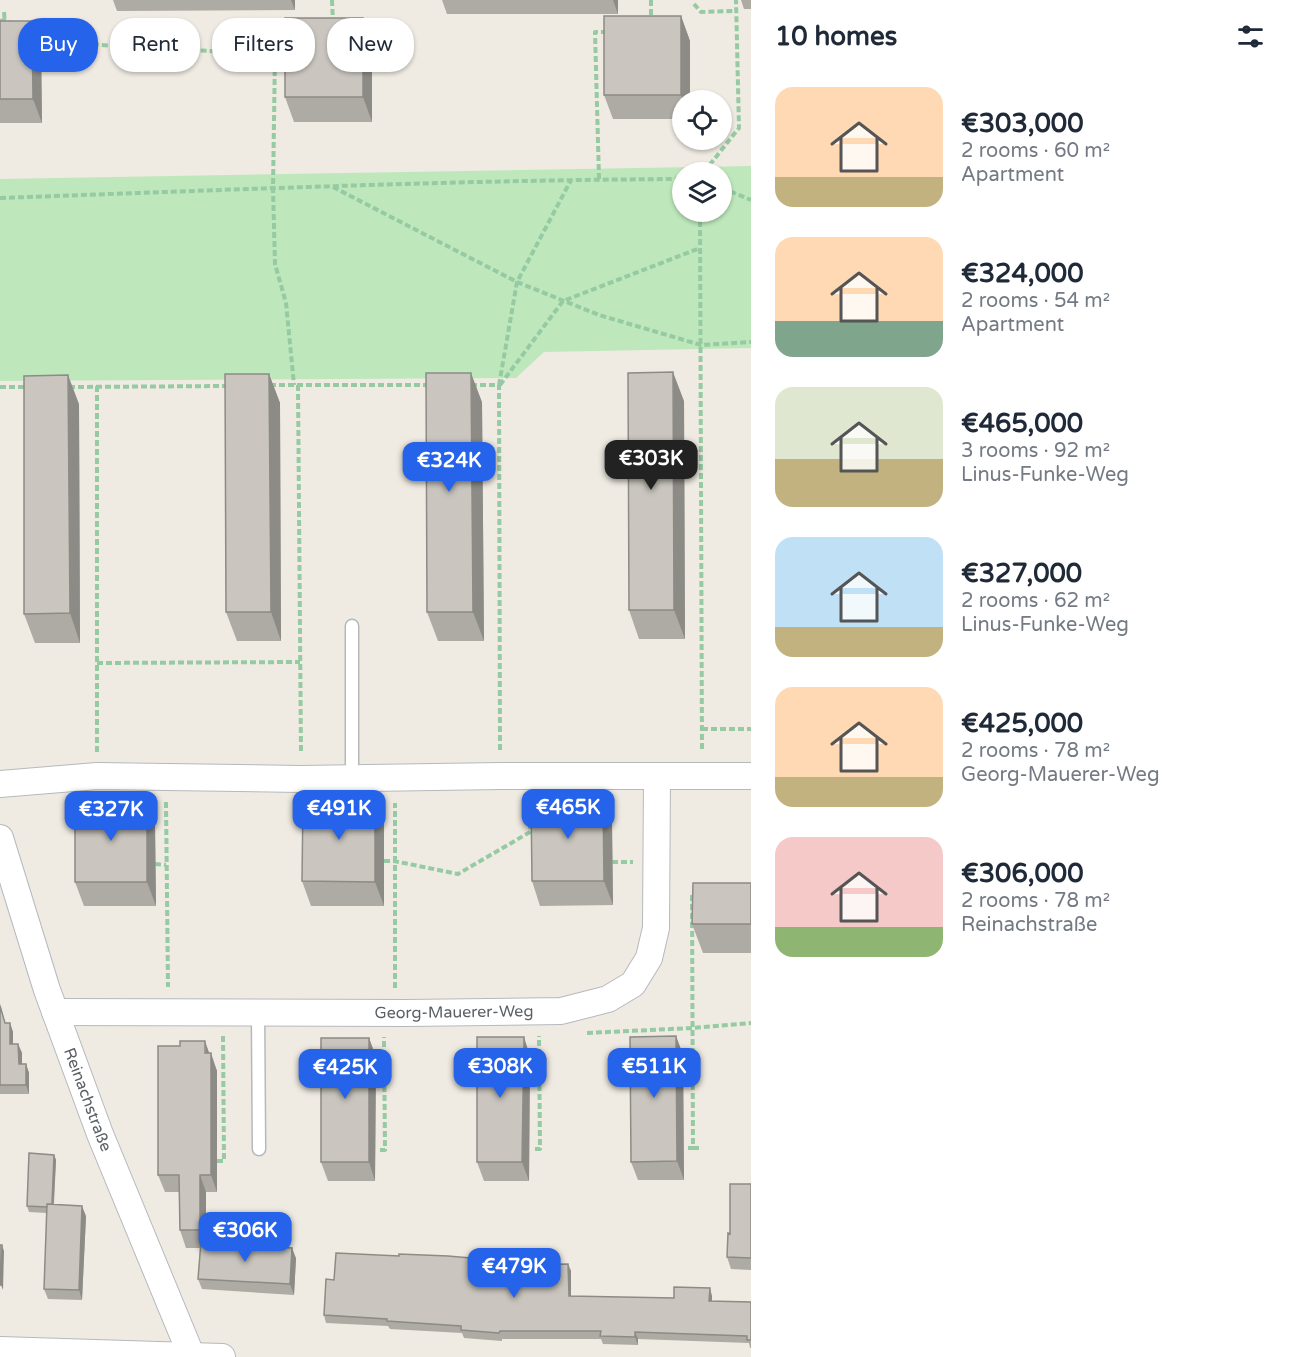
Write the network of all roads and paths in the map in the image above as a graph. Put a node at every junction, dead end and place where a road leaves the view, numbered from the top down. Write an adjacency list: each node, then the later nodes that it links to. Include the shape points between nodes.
1 (332, 0): 7 (path)
2 (651, 0): 9 (path)
3 (736, 0): 5 (path)
4 (694, 4): 5 (path, via 701,12)
5 (736, 11): 16 (path, via 739,128)
6 (4, 12): 8 (path)
7 (333, 18)
8 (2, 21): 10 (path); 11 (path)
9 (651, 22)
10 (15, 24)
11 (5, 29)
12 (607, 33): 17 (path, via 595,33)
13 (98, 45): 14 (path)
14 (212, 51)
15 (275, 72): 21 (path)
16 (712, 162)
17 (599, 179): 18 (path); 19 (path)
18 (672, 179)
19 (571, 180): 20 (path); 27 (path)
20 (332, 186): 21 (path); 27 (path)
21 (273, 189): 23 (path); 32 (path, via 275,264 286,303)
22 (732, 192): 24 (path)
23 (0, 198)
24 (751, 200)
25 (700, 222): 26 (path)
26 (700, 248): 28 (path); 30 (path)
27 (517, 282): 28 (path); 37 (path)
28 (563, 301): 30 (path); 37 (path)
29 (751, 342): 30 (path)
30 (701, 345): 44 (path)
31 (260, 385): 32 (path)
32 (296, 385): 33 (path); 42 (path)
33 (440, 385)
34 (464, 385): 37 (path)
35 (97, 386): 36 (path); 40 (path); 43 (path)
36 (236, 386)
37 (499, 386): 48 (path)
38 (0, 387): 39 (path)
39 (32, 387)
40 (65, 387)
41 (352, 626): 53 (lane)
42 (300, 662): 43 (path); 55 (path)
43 (97, 663): 46 (path)
44 (702, 729): 45 (path); 50 (path)
45 (751, 729)
46 (97, 776): 47 (street); 56 (street)
47 (166, 776): 55 (street); 61 (path)
48 (501, 776): 49 (street); 54 (street)
49 (530, 776): 52 (street); 59 (path, via 530,832 458,874)
50 (702, 776): 51 (street); 52 (street)
51 (751, 776)
52 (657, 777): 62 (street, Georg-Mauerer-Weg)
53 (352, 778): 54 (street); 55 (street)
54 (395, 778): 59 (path)
55 (301, 779)
56 (0, 784)
57 (0, 838): 63 (street, Reinachstraße)
58 (384, 861): 59 (path)
59 (394, 861): 66 (path)
60 (156, 864): 61 (path)
61 (166, 865): 64 (path)
62 (657, 894): 67 (street, Georg-Mauerer-Weg, via 650,958 633,984 608,999 561,1011); 69 (path, via 692,894)
63 (55, 1012): 64 (street, Georg-Mauerer-Weg); 80 (street, Reinachstraße, via 100,1134)
64 (169, 1012): 65 (street, Georg-Mauerer-Weg)
65 (258, 1012): 66 (street, Georg-Mauerer-Weg); 75 (lane)
66 (389, 1012): 67 (street, Georg-Mauerer-Weg); 77 (path, via 382,1088 385,1150)
67 (539, 1012): 76 (path, via 540,1149)
68 (751, 1023): 69 (path)
69 (692, 1028): 70 (path); 74 (path, via 691,1148)
70 (585, 1033)
71 (223, 1046): 73 (path)
72 (217, 1102): 73 (path)
73 (224, 1102): 78 (path, via 224,1161)
74 (701, 1148)
75 (259, 1149)
76 (535, 1149)
77 (380, 1150)
78 (217, 1161)
79 (0, 1350): 80 (street)
80 (191, 1356): 81 (street)
81 (222, 1357)

